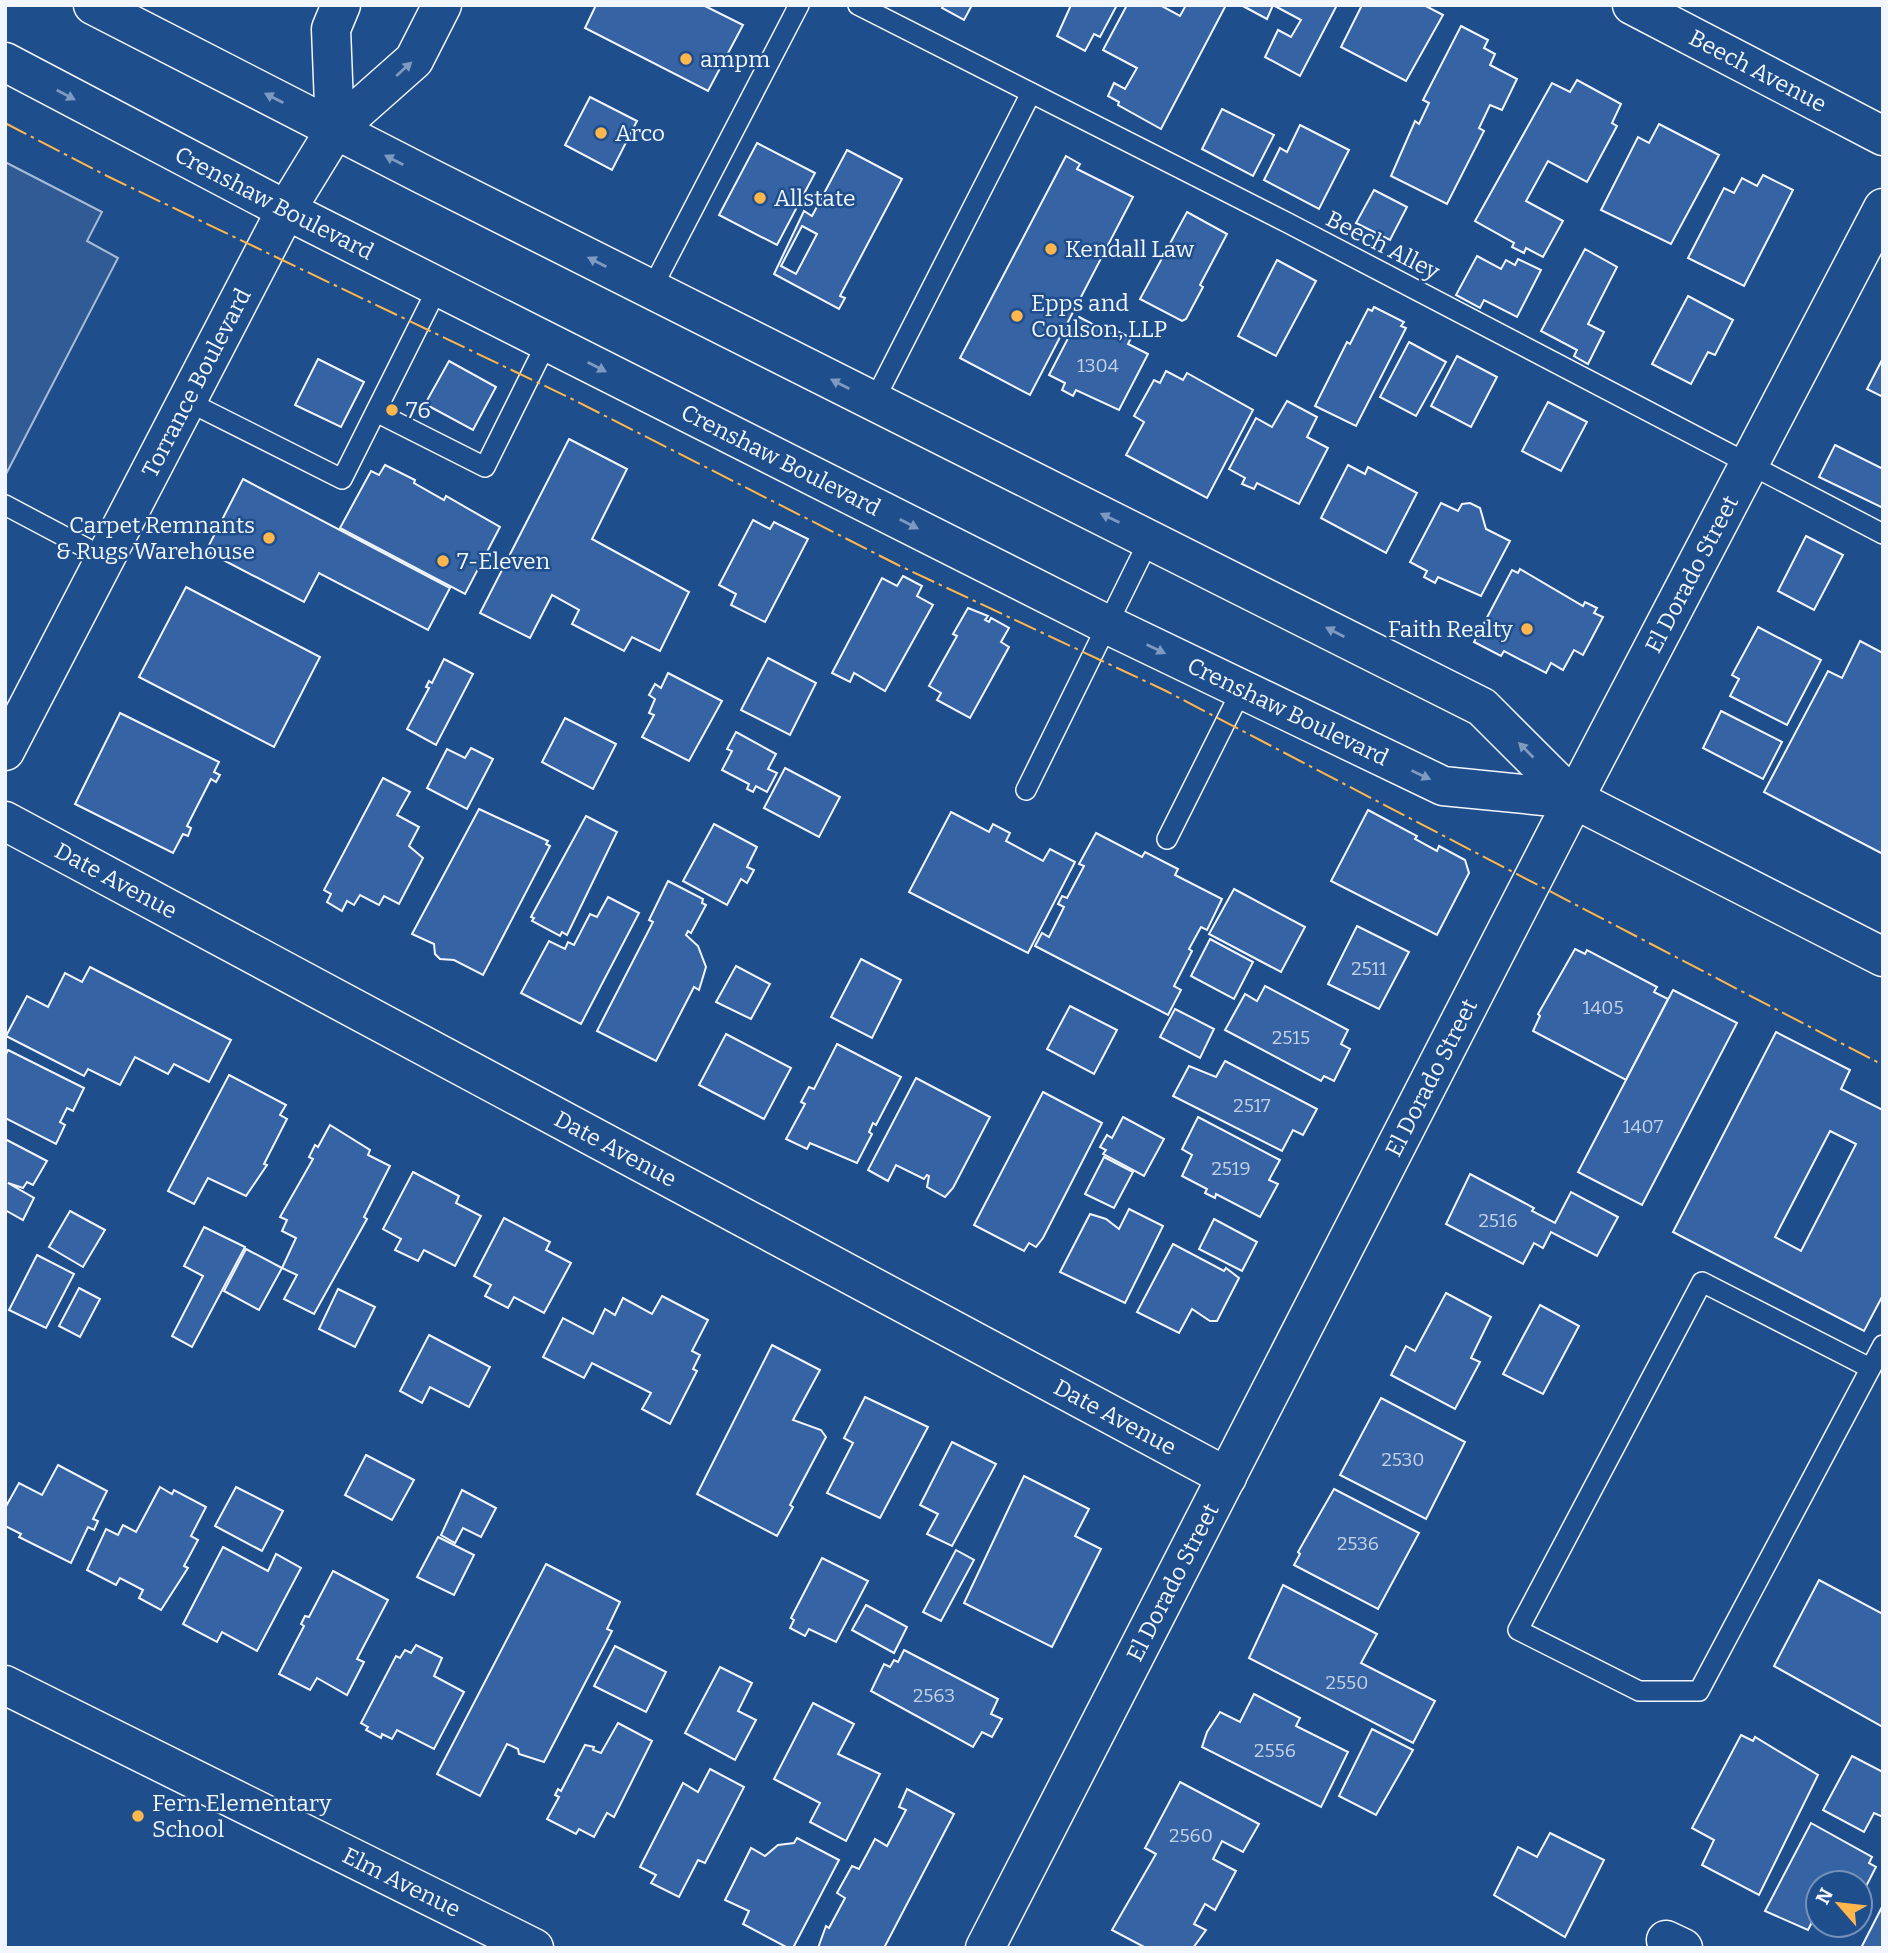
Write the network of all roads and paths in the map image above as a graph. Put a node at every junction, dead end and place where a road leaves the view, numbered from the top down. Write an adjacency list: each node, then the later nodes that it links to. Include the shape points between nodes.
1 (93, 5): 9 (main road, Crenshaw Boulevard, one-way to 1)
2 (341, 5): 9 (main road, via 331,29)
3 (442, 5): 9 (main road, Torrance Boulevard, one-way to 3, via 414,60)
4 (799, 5): 14 (lane)
5 (858, 5): 8 (lane, Beech Alley)
6 (1632, 5): 10 (main road, Beech Avenue)
7 (5, 62): 12 (main road, Crenshaw Boulevard, one-way to 12)
8 (1031, 93): 17 (lane); 19 (lane, Beech Alley)
9 (335, 130): 12 (main road, Torrance Boulevard); 14 (main road, Crenshaw Boulevard, one-way to 9)
10 (1883, 136)
11 (1883, 208): 19 (main road, El Dorado Street)
12 (286, 210): 13 (main road, Crenshaw Boulevard); 16 (main road, Torrance Boulevard)
13 (438, 286): 15 (main road, Crenshaw Boulevard); 18 (lane)
14 (651, 289): 17 (main road, Crenshaw Boulevard, one-way to 14)
15 (548, 342): 18 (lane, via 485,467); 24 (main road, Crenshaw Boulevard, one-way to 24)
16 (187, 401): 18 (lane, via 342,479); 23 (main road, Torrance Boulevard)
17 (874, 401): 22 (main road, Crenshaw Boulevard, one-way to 17)
18 (376, 412)
19 (1749, 463): 21 (lane, Beech Alley); 28 (main road, El Dorado Street)
20 (5, 505): 23 (lane)
21 (1883, 534)
22 (1150, 538): 24 (lane); 28 (main road, Crenshaw Boulevard, one-way to 22, via 1482,706)
23 (105, 558): 26 (main road, Torrance Boulevard)
24 (1106, 624): 25 (main road, Crenshaw Boulevard, one-way to 25); 27 (lane)
25 (1242, 690): 28 (main road, Crenshaw Boulevard, one-way to 28, via 1443,786); 30 (lane)
26 (5, 751)
27 (1026, 790)
28 (1574, 799): 31 (main road, Crenshaw Boulevard); 34 (main road, El Dorado Street)
29 (5, 821): 34 (main road, Date Avenue)
30 (1167, 839)
31 (1883, 957)
32 (1883, 1345): 33 (lane)
33 (1870, 1368): 33 (lane, via 1699,1691 1639,1691 1518,1630 1702,1282)
34 (1227, 1477): 37 (main road, El Dorado Street)
35 (5, 1685): 36 (main road, Elm Avenue)
36 (534, 1948)
37 (985, 1948)

